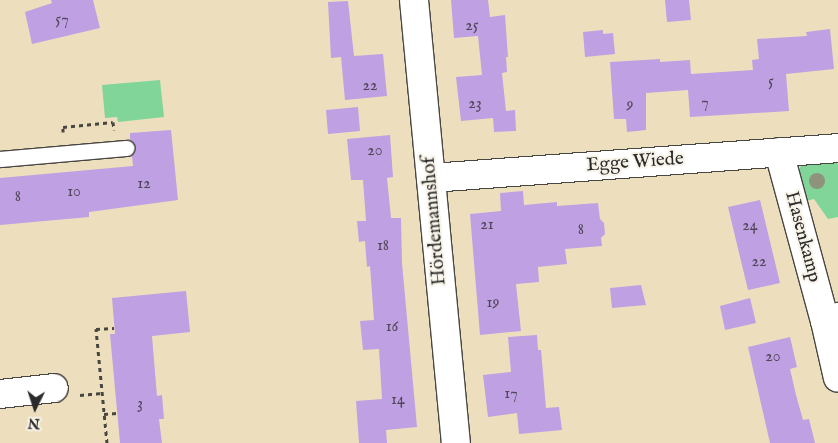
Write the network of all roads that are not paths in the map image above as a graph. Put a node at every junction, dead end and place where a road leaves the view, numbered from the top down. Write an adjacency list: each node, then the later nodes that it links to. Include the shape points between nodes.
1 (414, 0): 6 (street, Hördemannshof)
2 (126, 148): 5 (lane)
3 (838, 148): 4 (street, Egge Wiede)
4 (779, 152): 6 (street, Egge Wiede); 7 (street, Hasenkamp)
5 (0, 159)
6 (431, 178): 11 (street, Hördemannshof)
7 (831, 319): 8 (street, Hasenkamp)
8 (838, 378)
9 (54, 388): 10 (street)
10 (0, 394)
11 (456, 443)

